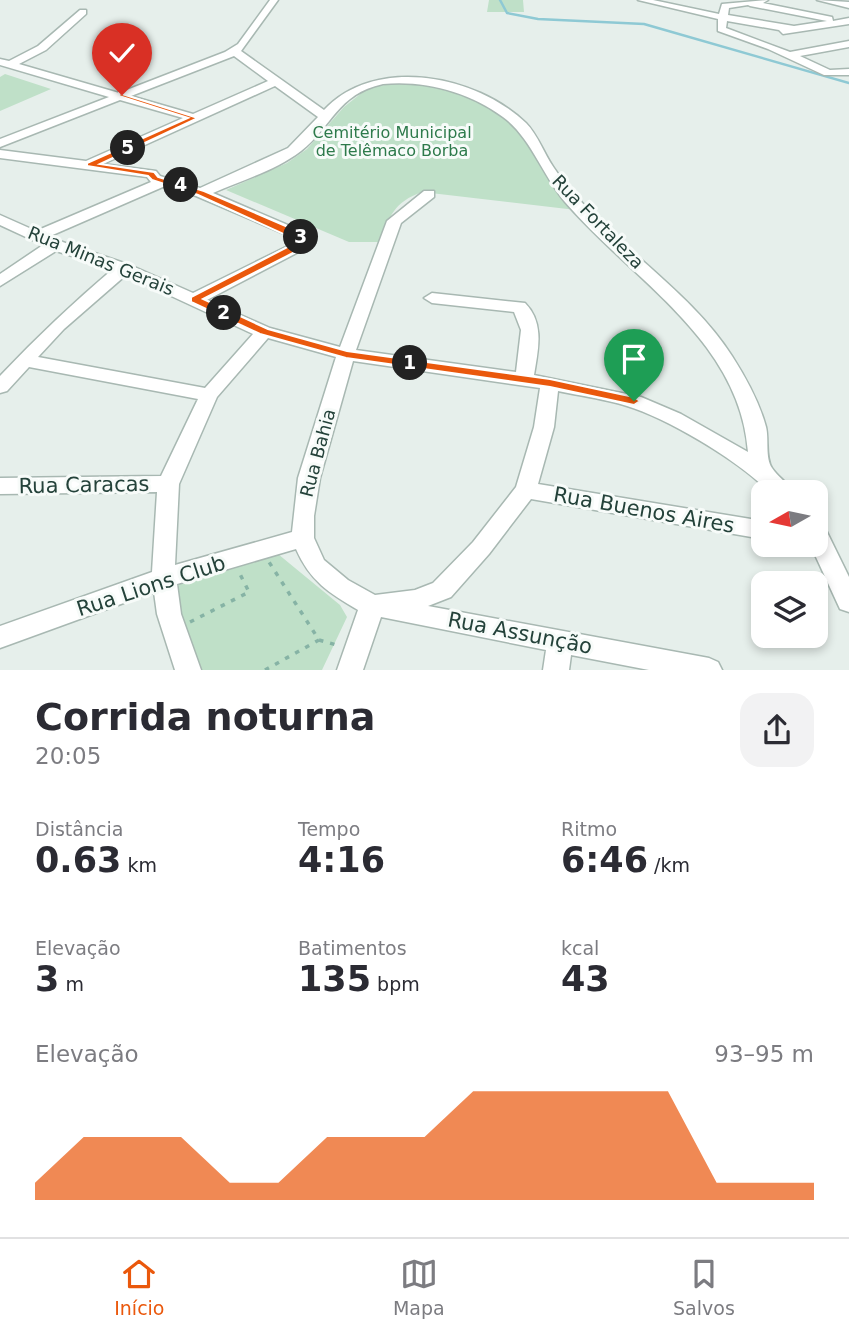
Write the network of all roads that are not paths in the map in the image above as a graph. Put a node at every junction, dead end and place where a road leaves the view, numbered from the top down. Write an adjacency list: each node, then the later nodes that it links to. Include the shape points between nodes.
1 (274, 0): 13 (street)
2 (642, 0): 8 (street)
3 (764, 0): 5 (street)
4 (821, 0): 6 (street)
5 (748, 2): 8 (street, via 725,6); 9 (street)
6 (849, 5)
7 (83, 12): 15 (street, via 42,48)
8 (722, 16): 10 (street); 11 (street, via 722,32)
9 (847, 22): 10 (street)
10 (793, 29): 11 (street)
11 (742, 37): 14 (street)
12 (849, 44): 14 (street)
13 (234, 51): 17 (street); 18 (street)
14 (788, 55): 16 (street, via 828,73)
15 (5, 63): 18 (street)
16 (847, 73)
17 (274, 82): 19 (street); 20 (street)
18 (122, 95): 20 (street); 21 (street)
19 (325, 116): 27 (street, Rua Fortaleza, via 296,149); 43 (street, Rua Fortaleza, via 361,86 404,80 457,88 522,126 574,204 700,327 721,356 751,408 761,450)
20 (195, 118): 24 (street)
21 (0, 143)
22 (0, 153): 24 (street)
23 (0, 162): 25 (street)
24 (90, 165): 25 (street); 26 (street, via 146,173)
25 (77, 171): 26 (street)
26 (161, 180): 27 (street); 30 (street)
27 (201, 193): 35 (street, via 304,240)
28 (429, 194): 37 (street, Rua Bahia, via 394,221)
29 (0, 219): 30 (street, Rua Minas Gerais)
30 (37, 236): 31 (street, Rua Minas Gerais)
31 (54, 245): 32 (street, Rua Minas Gerais); 33 (street)
32 (124, 268): 35 (street, Rua Minas Gerais); 38 (street)
33 (0, 281)
34 (432, 298): 39 (street, via 525,311 529,321)
35 (195, 299): 36 (street, Rua Minas Gerais)
36 (264, 332): 37 (street, Rua Minas Gerais); 42 (street)
37 (346, 354): 39 (street, Rua Minas Gerais); 49 (street, Rua Bahia, via 309,478)
38 (24, 360): 41 (street); 42 (street)
39 (524, 380): 40 (street, Rua Minas Gerais)
40 (550, 383): 43 (street, Rua Minas Gerais, via 634,401); 47 (street, via 537,461)
41 (0, 387)
42 (209, 395): 45 (street)
43 (760, 469): 44 (street, Rua Minas Gerais)
44 (771, 480)
45 (168, 484): 46 (street, Rua Caracas); 51 (street)
46 (0, 486)
47 (526, 490): 48 (street, Rua Buenos Aires); 53 (street, via 442,590 416,600)
48 (751, 528)
49 (303, 538): 51 (street, Rua Lions Club); 53 (street, Rua Bahia, via 315,566)
50 (827, 557): 52 (street)
51 (164, 578): 54 (street, Rua Lions Club); 56 (street, via 174,631)
52 (849, 602)
53 (372, 606): 55 (street, Rua Assunção); 57 (street)
54 (0, 637)
55 (560, 640): 58 (street); 59 (street, Rua Assunção)
56 (188, 670)
57 (350, 670)
58 (556, 670)
59 (709, 670)

